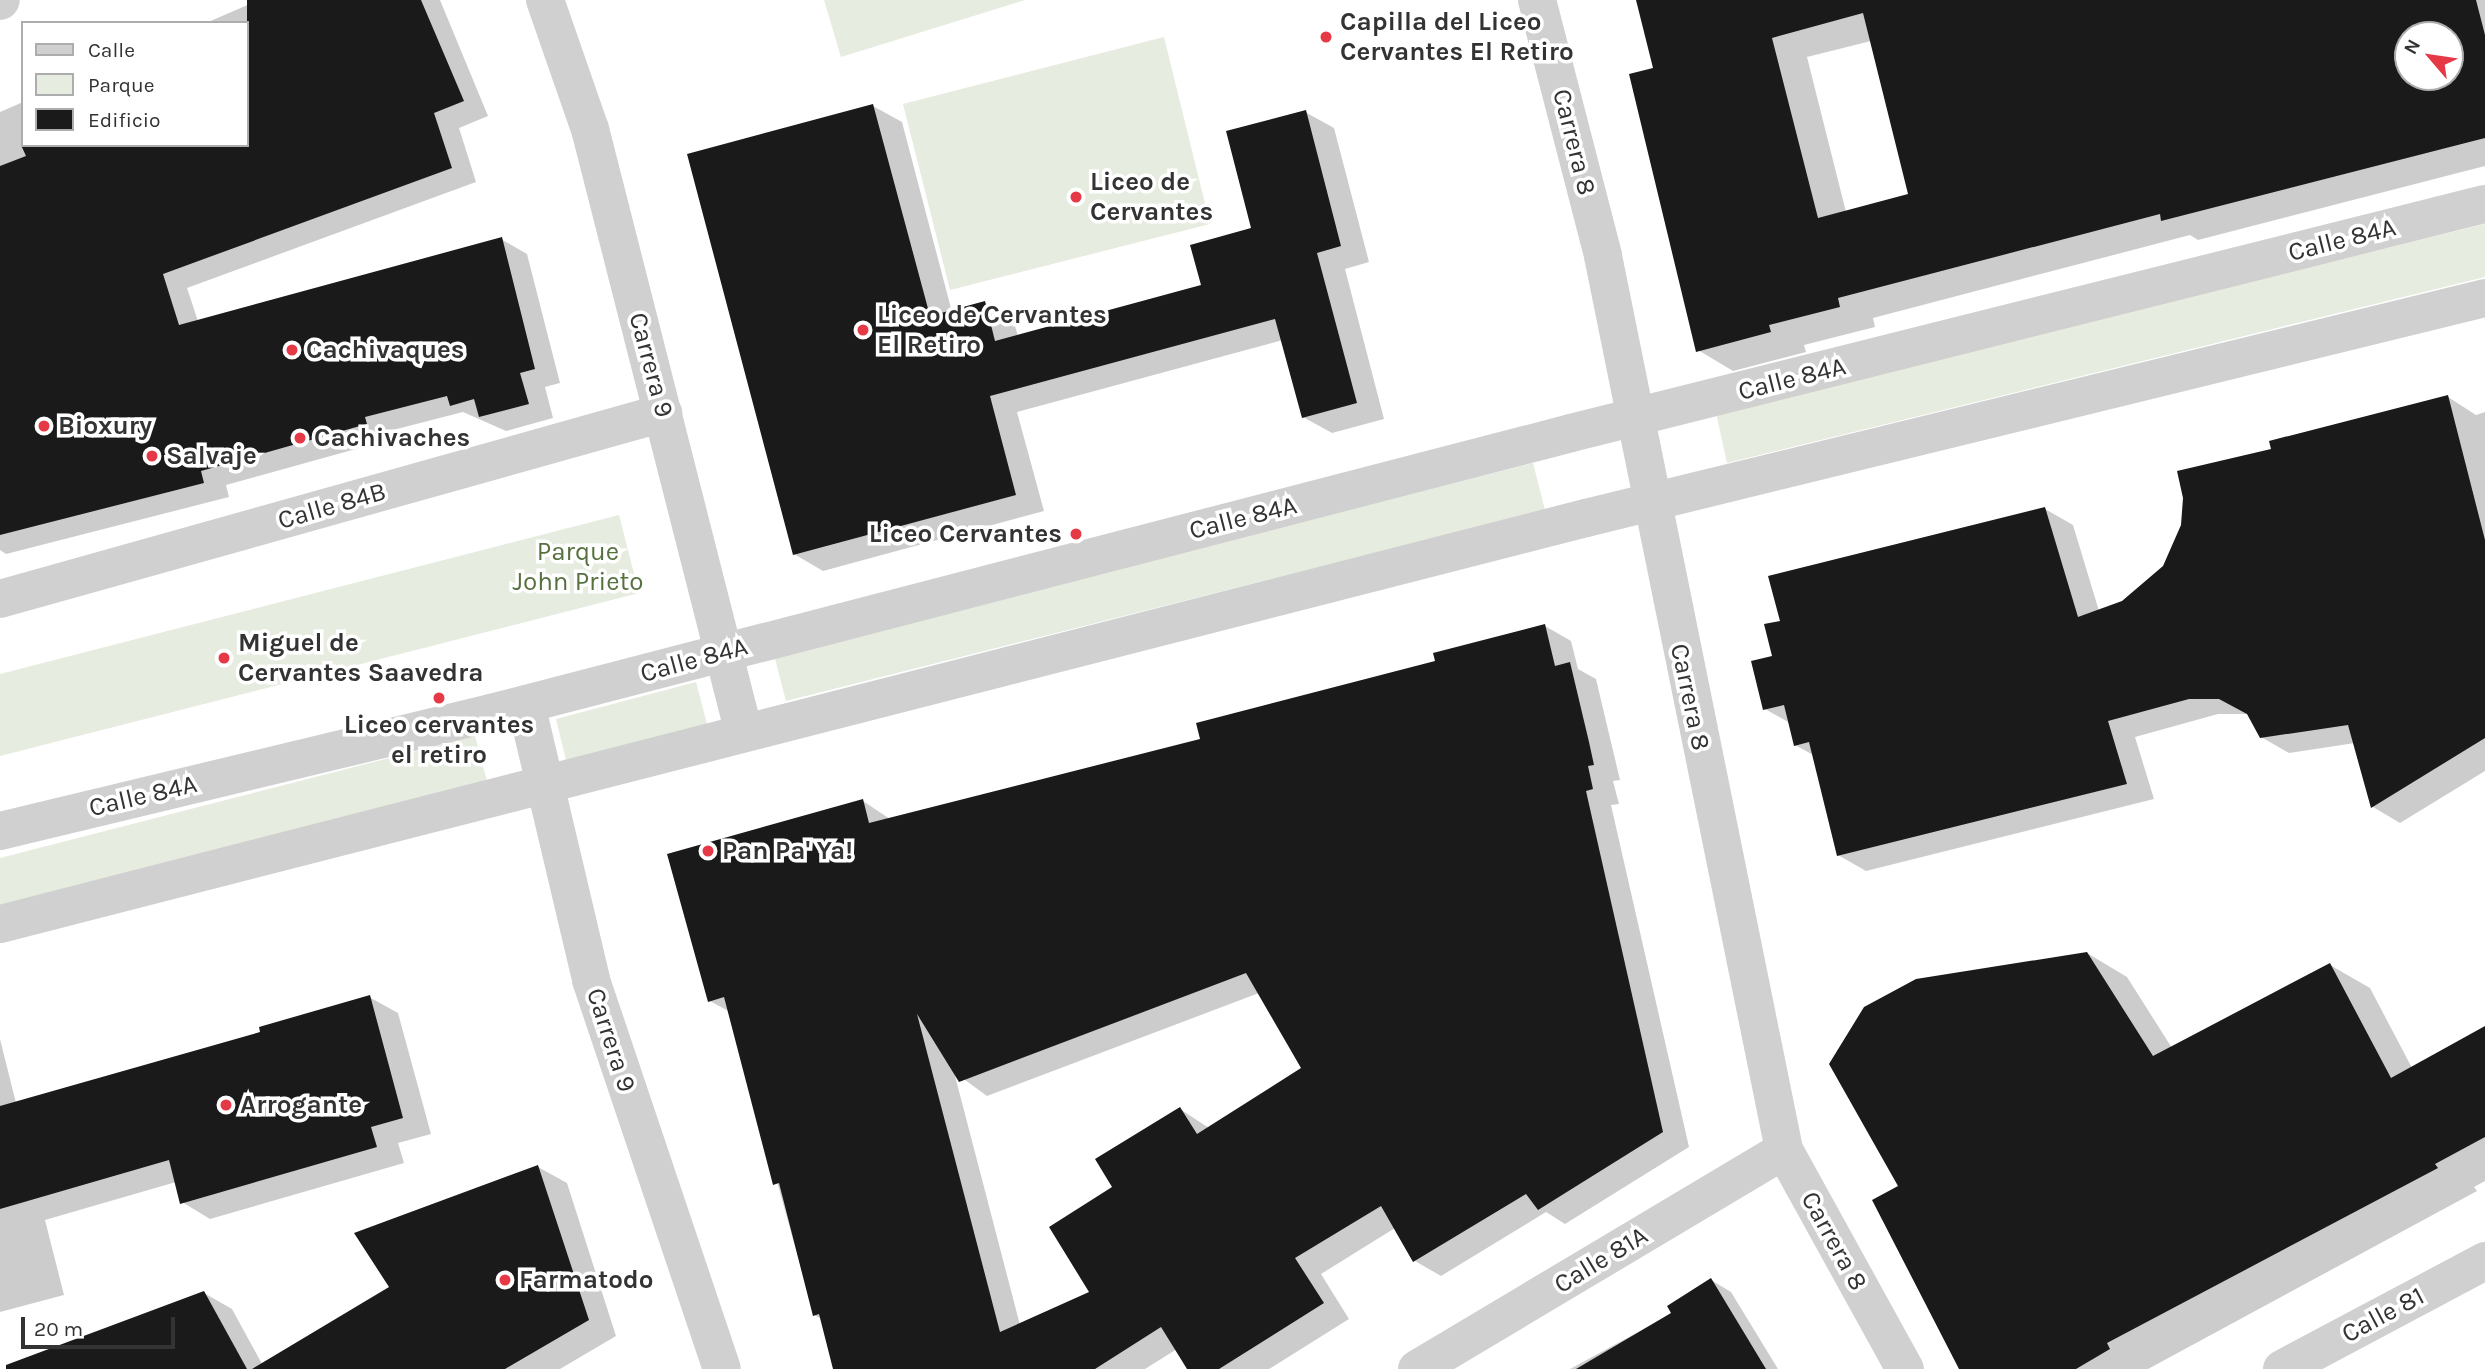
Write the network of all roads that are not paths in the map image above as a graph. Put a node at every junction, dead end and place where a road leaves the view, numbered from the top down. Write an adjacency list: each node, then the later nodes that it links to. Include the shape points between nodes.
1 (545, 0): 5 (street, Carrera 9, via 590,129)
2 (1538, 0): 6 (street, Carrera 8, via 1603,256)
3 (2485, 204): 6 (street, Calle 84A)
4 (2485, 298): 7 (street)
5 (663, 412): 8 (street, Calle 84B); 9 (street, Carrera 9)
6 (1633, 418): 7 (street, Carrera 8); 9 (street, Calle 84A)
7 (1649, 503): 11 (street); 15 (street, Carrera 8)
8 (0, 598)
9 (724, 652): 10 (street, Calle 84A); 11 (street, Carrera 9)
10 (526, 704): 12 (street, Carrera 9); 13 (street, Calle 84A)
11 (744, 733): 12 (street)
12 (547, 788): 14 (street); 17 (street, Carrera 9, via 591,980)
13 (0, 831)
14 (0, 924)
15 (1784, 1150): 18 (street, Calle 81A); 19 (street, Carrera 8)
16 (2485, 1261): 20 (street, Calle 81)
17 (720, 1368)
18 (1417, 1369)
19 (1905, 1369)
20 (2282, 1369)

